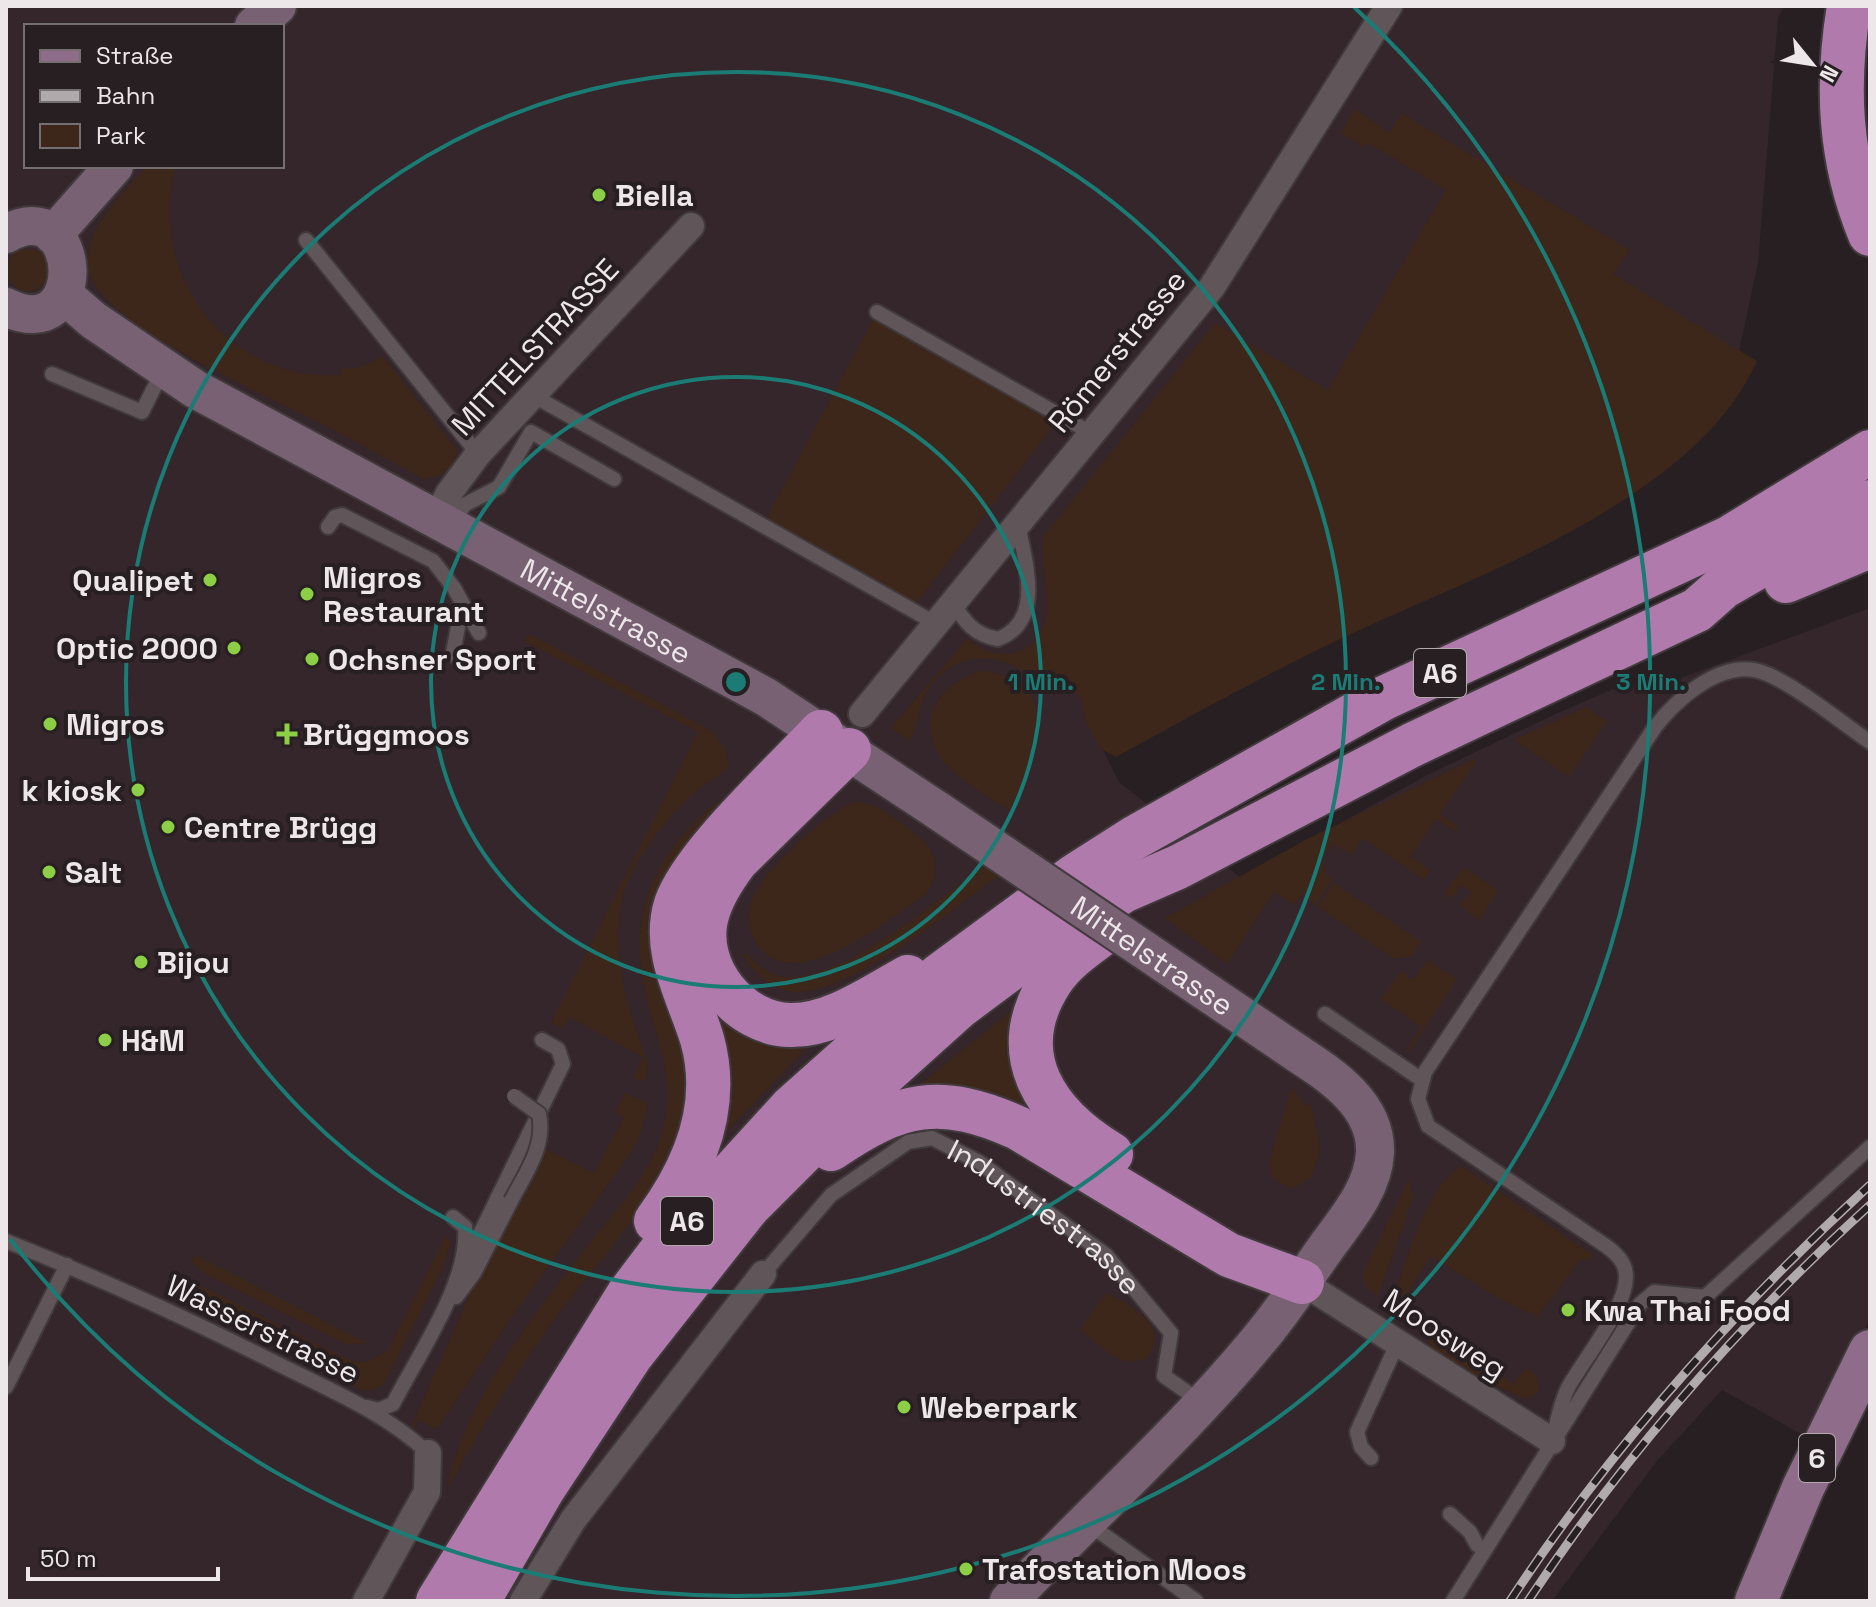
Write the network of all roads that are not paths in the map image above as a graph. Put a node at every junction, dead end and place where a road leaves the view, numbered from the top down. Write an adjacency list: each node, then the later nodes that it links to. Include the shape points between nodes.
1 (277, 6): 4 (main road)
2 (1389, 6): 17 (street, Römerstrasse, via 1212,287)
3 (1849, 6): 8 (highway, via 1839,91 1843,136)
4 (256, 24)
5 (112, 168): 9 (main road)
6 (691, 226): 16 (street, MITTELSTRASSE)
7 (6, 234): 9 (main road, via 26,227)
8 (1870, 234)
9 (53, 235): 11 (main road, via 70,263)
10 (306, 240): 19 (lane)
11 (63, 294): 12 (main road, via 36,312); 14 (main road, Mittelstrasse)
12 (6, 307)
13 (877, 312): 17 (lane)
14 (164, 370): 15 (lane, via 142,412); 23 (main road, Mittelstrasse)
15 (52, 374)
16 (534, 396): 19 (street, MITTELSTRASSE); 29 (lane)
17 (1091, 433): 22 (street, Römerstrasse)
18 (1870, 452): 36 (highway, A6, via 1729,538 1370,706 1134,838)
19 (478, 454): 23 (street, MITTELSTRASSE, via 449,493)
20 (614, 479): 23 (lane, via 531,432 499,487 464,505)
21 (1870, 502): 28 (highway, A6, via 1723,587)
22 (1018, 521): 26 (street, Römerstrasse); 26 (lane, via 1029,590 1019,626 998,639 984,637)
23 (444, 523): 32 (main road, Mittelstrasse, via 766,697)
24 (328, 527): 27 (lane, via 342,515 427,558 439,567)
25 (1870, 546): 28 (highway, via 1732,605)
26 (952, 602): 29 (street, Römerstrasse)
27 (462, 606): 30 (lane); 31 (lane, via 453,646)
28 (1697, 610): 35 (highway, A6, via 1412,745)
29 (935, 623): 32 (street, Römerstrasse)
30 (479, 633)
31 (463, 664)
32 (844, 732): 34 (highway); 48 (main road, Mittelstrasse, bridge, via 1352,1095 1373,1133 1375,1153 1363,1194)
33 (1870, 742): 39 (lane, via 1775,678 1751,669 1728,673 1677,700 1432,1057)
34 (747, 832): 36 (highway, via 705,920 706,949 713,973 741,1007 761,1019 792,1025 835,1015); 63 (highway, via 691,874 672,926 674,953 709,1079 707,1110 692,1165 683,1185 517,1417)
35 (1178, 867): 42 (highway, A6, via 1123,891 960,1006); 48 (highway, via 1052,980 1033,1028 1035,1070 1050,1103 1083,1137 1216,1218)
36 (1021, 914): 64 (highway, A6, via 940,975 829,1071 665,1246 628,1295)
37 (1325, 1014): 39 (lane)
38 (542, 1040): 47 (lane, via 558,1049 563,1064)
39 (1422, 1080): 55 (lane, via 1419,1108 1428,1126 1587,1233 1625,1267 1619,1305 1566,1391)
40 (514, 1096): 49 (lane, bridge, via 539,1114 538,1149 474,1273)
41 (1870, 1147): 55 (lane, via 1705,1297 1666,1292 1648,1296)
42 (748, 1207): 48 (highway, via 885,1115 920,1106 960,1108 1018,1128 1229,1255); 65 (highway, A6, via 632,1354 543,1489)
43 (453, 1217): 47 (lane, via 465,1227 467,1249)
44 (6, 1241): 45 (lane, Wasserstrasse)
45 (67, 1265): 52 (lane); 54 (lane, Wasserstrasse)
46 (763, 1274): 53 (lane, Industriestrasse, via 831,1195 908,1142 932,1138 979,1162 1106,1255 1171,1333 1164,1376); 66 (street, via 573,1520)
47 (459, 1277): 49 (lane)
48 (1302, 1282): 50 (street, Moosweg); 53 (main road, via 1258,1342)
49 (430, 1332): 54 (lane, via 393,1404 378,1410)
50 (1398, 1342): 55 (street, Moosweg); 57 (lane, via 1357,1432)
51 (1870, 1351): 71 (main road, 6, via 1803,1488)
52 (6, 1387)
53 (1201, 1403): 59 (main road)
54 (359, 1405): 56 (lane, Wasserstrasse)
55 (1552, 1441): 61 (lane)
56 (428, 1453): 62 (street, via 427,1492)
57 (1371, 1458)
58 (1450, 1514): 60 (lane)
59 (1086, 1522): 67 (main road); 68 (lane)
60 (1477, 1545)
61 (1463, 1586): 69 (lane); 70 (lane)
62 (366, 1601)
63 (414, 1601)
64 (438, 1601)
65 (478, 1601)
66 (523, 1601)
67 (1009, 1601)
68 (1196, 1601)
69 (1442, 1601)
70 (1453, 1601)
71 (1756, 1601)

